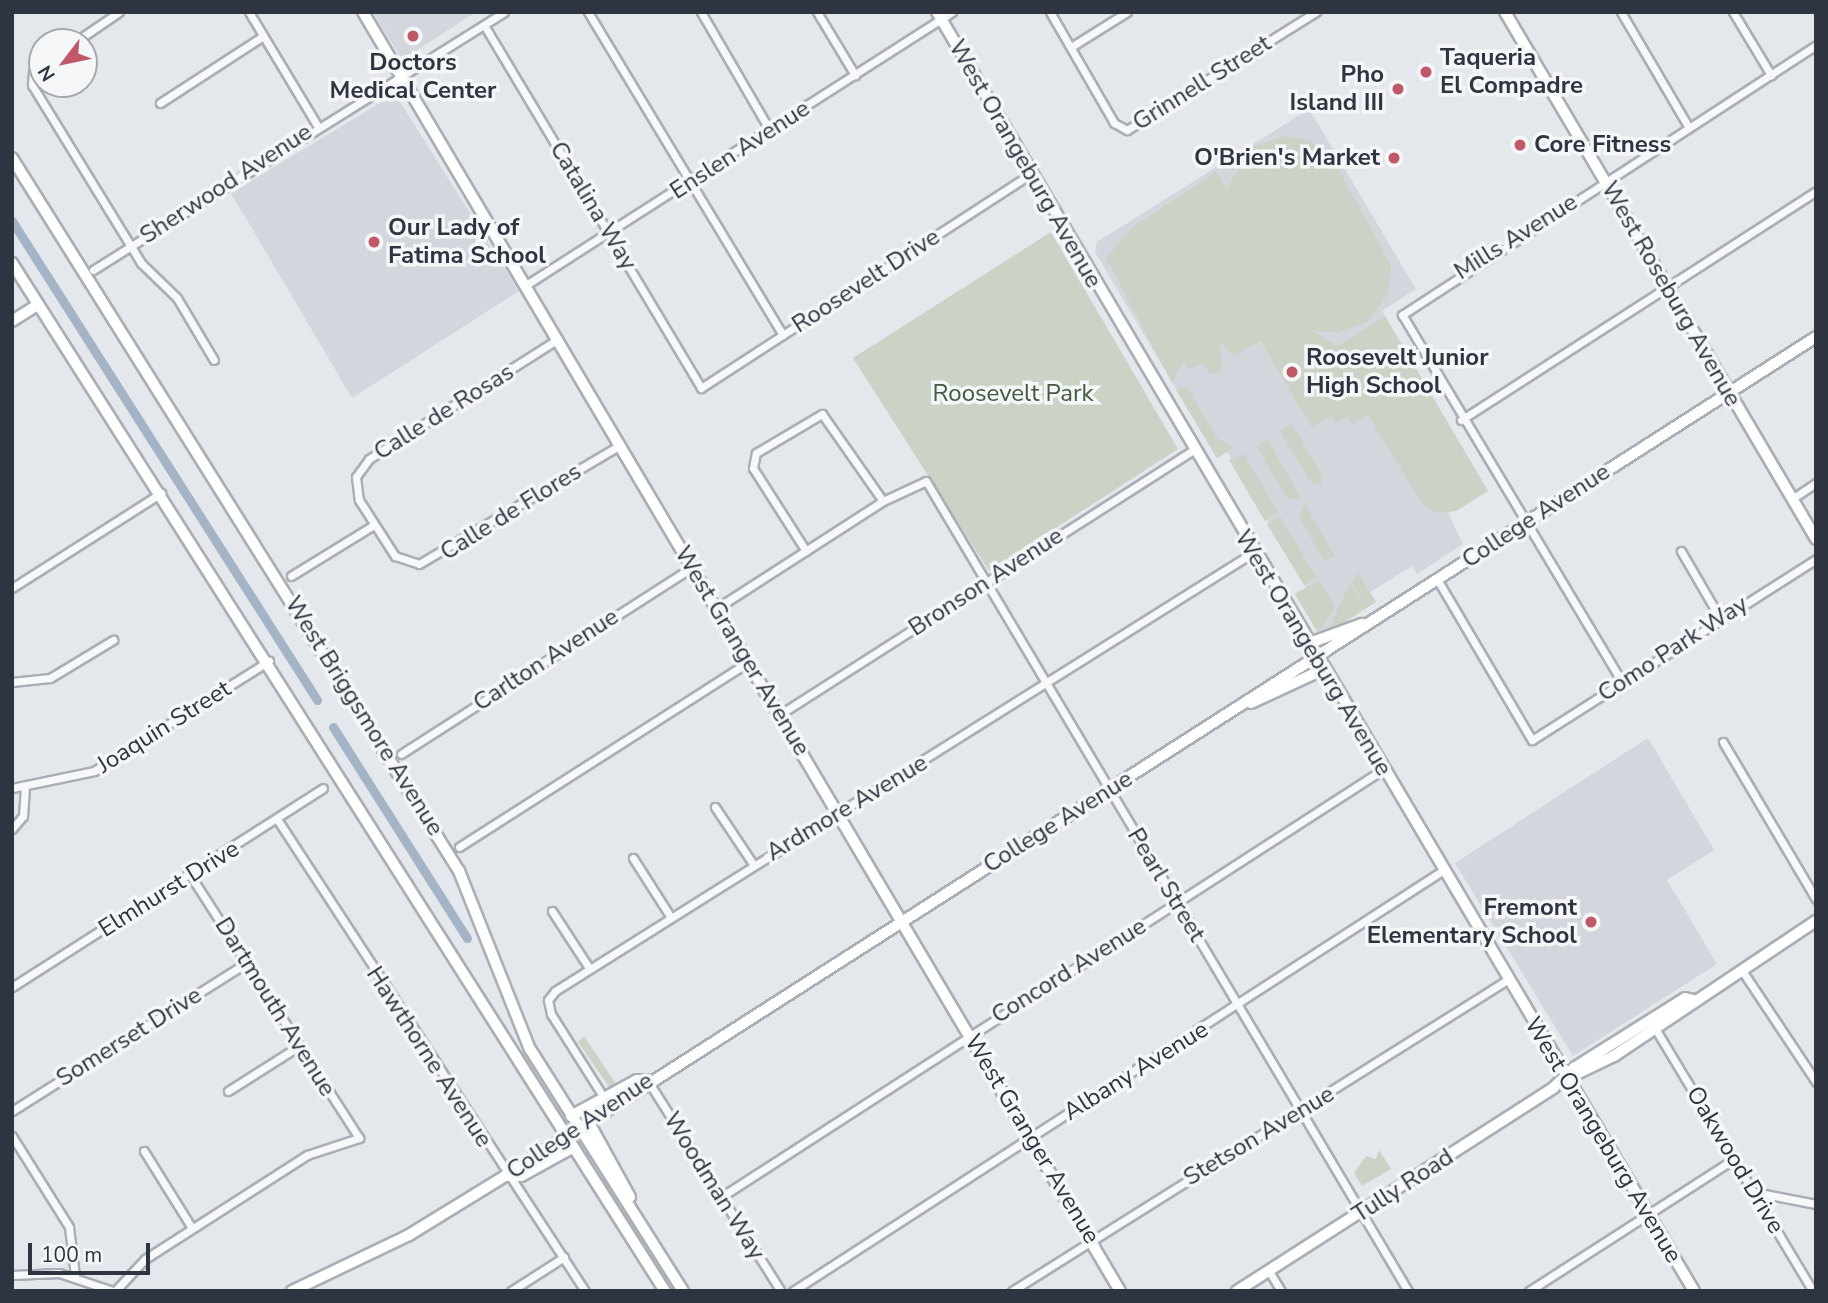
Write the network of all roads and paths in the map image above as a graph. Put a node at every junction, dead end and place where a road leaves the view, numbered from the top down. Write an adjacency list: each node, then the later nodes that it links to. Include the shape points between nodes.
1 (119, 12): 17 (street)
2 (249, 12): 18 (street)
3 (363, 12): 23 (street, West Granger Avenue)
4 (504, 12): 16 (street, Sherwood Avenue)
5 (588, 12): 32 (street)
6 (701, 12): 28 (street)
7 (817, 12): 21 (street)
8 (952, 12): 15 (street, Enslen Avenue)
9 (1050, 12): 19 (street)
10 (1127, 12): 19 (street)
11 (1316, 12): 19 (street, Grinnell Street, via 1124,130)
12 (1505, 12): 31 (street, West Roseburg Avenue)
13 (1620, 12): 27 (street)
14 (1733, 12): 22 (street)
15 (939, 16): 21 (street, Enslen Avenue); 30 (street, West Orangeburg Avenue)
16 (484, 25): 23 (street, Sherwood Avenue); 34 (street, Catalina Way)
17 (96, 28)
18 (263, 36): 25 (street); 26 (street)
19 (1071, 47)
20 (1814, 49): 22 (street, Mills Avenue)
21 (855, 75): 28 (street, Enslen Avenue)
22 (1771, 75): 27 (street, Mills Avenue)
23 (400, 77): 26 (street, Sherwood Avenue); 38 (street, West Granger Avenue)
24 (44, 98): 35 (street)
25 (160, 103)
26 (317, 125): 35 (street, Sherwood Avenue)
27 (1688, 126): 31 (street, Mills Avenue)
28 (769, 129): 32 (street, Enslen Avenue)
29 (12, 158): 120 (main road, West Briggsmore Avenue, via 459,871 524,1037)
30 (1030, 174): 42 (street, Roosevelt Drive); 50 (street, West Orangeburg Avenue)
31 (1605, 181): 39 (street, West Roseburg Avenue); 48 (street, Mills Avenue, via 1408,305 1403,321)
32 (691, 182): 34 (street, Enslen Avenue); 42 (street)
33 (1816, 191): 39 (street)
34 (610, 233): 38 (street, Enslen Avenue); 46 (street, Catalina Way)
35 (131, 245): 37 (street, Sherwood Avenue); 45 (street, via 180,302)
36 (12, 263): 40 (main road, West Briggsmore Avenue)
37 (93, 270)
38 (526, 285): 44 (street, West Granger Avenue)
39 (1667, 287): 47 (street, West Roseburg Avenue); 48 (street)
40 (38, 304): 41 (street); 52 (main road, West Briggsmore Avenue)
41 (12, 321)
42 (783, 335): 46 (street, Roosevelt Drive)
43 (1816, 337): 47 (street, College Avenue)
44 (558, 339): 49 (street, West Granger Avenue); 55 (street, Calle de Rosas, via 363,463 356,491)
45 (214, 360)
46 (701, 388)
47 (1729, 392): 53 (street, West Roseburg Avenue); 56 (street, College Avenue)
48 (1461, 420): 56 (street)
49 (620, 445): 55 (street, Calle de Flores, via 425,563 399,559); 62 (street, West Granger Avenue)
50 (1194, 450): 60 (street, West Orangeburg Avenue); 65 (street, Bronson Avenue)
51 (1816, 483): 53 (street)
52 (162, 493): 66 (street); 73 (main road, West Briggsmore Avenue)
53 (1792, 499): 57 (street, West Roseburg Avenue)
54 (883, 501): 58 (street); 58 (street, via 827,416 816,415 766,446 753,457 752,468); 65 (street, Pearl Street, via 923,480)
55 (374, 524): 63 (street)
56 (1523, 524): 64 (street, College Avenue); 77 (street)
57 (1816, 539)
58 (806, 551): 67 (street)
59 (1681, 551): 68 (street)
60 (1254, 552): 71 (street, West Orangeburg Avenue); 78 (street, Ardmore Avenue)
61 (1816, 559): 68 (street, Como Park Way)
62 (692, 567): 67 (street, West Granger Avenue); 82 (street, Carlton Avenue)
63 (291, 576)
64 (1437, 579): 69 (street, College Avenue); 77 (street, Como Park Way, via 1532,740)
65 (986, 581): 78 (street, Pearl Street); 80 (street, Bronson Avenue)
66 (12, 588)
67 (717, 608): 74 (street, West Granger Avenue)
68 (1720, 618): 77 (street, Como Park Way)
69 (1369, 623): 71 (street); 72 (street, College Avenue)
70 (113, 640): 76 (street, via 50,678)
71 (1307, 644): 72 (street, West Orangeburg Avenue)
72 (1315, 656): 75 (street, West Orangeburg Avenue); 79 (street, College Avenue)
73 (270, 661): 86 (street, Joaquin Street, via 94,771); 124 (main road, West Briggsmore Avenue)
74 (748, 662): 80 (street, West Granger Avenue); 92 (street)
75 (1322, 670): 79 (street); 83 (street, West Orangeburg Avenue)
76 (12, 682)
77 (1622, 682)
78 (1047, 684): 87 (street, Pearl Street); 89 (street, Ardmore Avenue)
79 (1237, 708): 87 (street, College Avenue)
80 (779, 715): 89 (street, West Granger Avenue)
81 (1723, 742): 97 (street)
82 (401, 754)
83 (1382, 770): 95 (street, West Orangeburg Avenue); 98 (street, Concord Avenue)
84 (12, 788): 86 (street, Joaquin Street)
85 (323, 788): 90 (street, Elmhurst Drive)
86 (25, 789): 91 (street, via 23,816)
87 (1109, 789): 98 (street, Pearl Street); 101 (street, College Avenue)
88 (715, 807): 94 (street)
89 (840, 817): 94 (street, Ardmore Avenue); 101 (street, West Granger Avenue)
90 (277, 819): 96 (street, Elmhurst Drive); 129 (street, Hawthorne Avenue)
91 (12, 829)
92 (459, 847)
93 (634, 858): 100 (street)
94 (752, 864): 100 (street, Ardmore Avenue)
95 (1442, 871): 106 (street, West Orangeburg Avenue); 109 (street, Albany Avenue)
96 (191, 876): 103 (street, Dartmouth Avenue); 107 (street, Elmhurst Drive)
97 (1816, 899)
98 (1176, 903): 109 (street, Pearl Street); 111 (street, Concord Avenue)
99 (552, 911): 104 (street)
100 (670, 916): 104 (street, Ardmore Avenue)
101 (902, 921): 111 (street, West Granger Avenue); 114 (street, College Avenue)
102 (1816, 921): 105 (street, Tully Road)
103 (246, 963): 112 (street, Dartmouth Avenue); 118 (street, Somerset Drive)
104 (589, 968): 117 (street, Ardmore Avenue, via 555,991 548,1006)
105 (1741, 969): 108 (street, Tully Road); 115 (street)
106 (1507, 980): 113 (street, West Orangeburg Avenue); 119 (street, Stetson Avenue)
107 (12, 987)
108 (1693, 1000): 110 (street, Tully Road); 113 (street, Tully Road, via 1685,998 1574,1068)
109 (1239, 1008): 119 (street, Pearl Street); 125 (street, Albany Avenue)
110 (1656, 1030): 113 (street, Tully Road); 128 (street, Oakwood Drive)
111 (970, 1034): 125 (street, West Granger Avenue); 133 (street, Concord Avenue)
112 (299, 1046): 116 (street); 137 (street, Dartmouth Avenue, via 359,1138 307,1155)
113 (1566, 1079): 135 (street, Tully Road); 136 (street, West Orangeburg Avenue)
114 (648, 1080): 117 (street, College Avenue, via 637,1080); 133 (street, Woodman Way)
115 (1816, 1082)
116 (228, 1091)
117 (608, 1102): 120 (street); 121 (street, College Avenue)
118 (12, 1111)
119 (1300, 1111): 135 (street, Pearl Street); 139 (street, Stetson Avenue)
120 (570, 1116): 122 (main road, West Briggsmore Avenue)
121 (588, 1121): 122 (street, College Avenue); 138 (main road)
122 (578, 1128): 124 (street, College Avenue); 138 (main road, West Briggsmore Avenue)
123 (12, 1136): 143 (street, via 69,1227)
124 (567, 1136): 126 (main road, West Briggsmore Avenue); 129 (street, College Avenue)
125 (1030, 1137): 139 (street, West Granger Avenue); 152 (street, Albany Avenue)
126 (574, 1147): 130 (street); 149 (main road, West Briggsmore Avenue)
127 (144, 1151): 137 (street)
128 (1734, 1160): 132 (street, Oakwood Drive); 136 (street)
129 (505, 1176): 130 (street); 131 (street, Hawthorne Avenue); 146 (street, College Avenue, via 409,1235)
130 (521, 1176): 131 (street)
131 (516, 1190): 140 (street, Hawthorne Avenue)
132 (1754, 1192): 134 (street); 161 (street, Oakwood Drive)
133 (721, 1196): 151 (street, Woodman Way)
134 (1816, 1204)
135 (1360, 1213): 141 (street, Tully Road); 157 (street, Pearl Street)
136 (1648, 1215): 144 (street); 160 (street, West Orangeburg Avenue)
137 (192, 1228): 145 (street, via 145,1259)
138 (647, 1234): 150 (main road, West Briggsmore Avenue)
139 (1091, 1239): 153 (street, Stetson Avenue); 154 (street, West Granger Avenue)
140 (564, 1257): 147 (street); 148 (street, Hawthorne Avenue)
141 (1269, 1271): 155 (street, Tully Road); 156 (street)
142 (12, 1275): 143 (street, via 45,1270)
143 (75, 1276): 145 (street)
144 (1543, 1282): 158 (street); 159 (street)
145 (114, 1291)
146 (292, 1291)
147 (511, 1291)
148 (585, 1291)
149 (664, 1291)
150 (683, 1291)
151 (781, 1291)
152 (793, 1291)
153 (1012, 1291)
154 (1120, 1291)
155 (1237, 1291)
156 (1281, 1291)
157 (1408, 1291)
158 (1529, 1291)
159 (1548, 1291)
160 (1694, 1291)
161 (1813, 1291)

